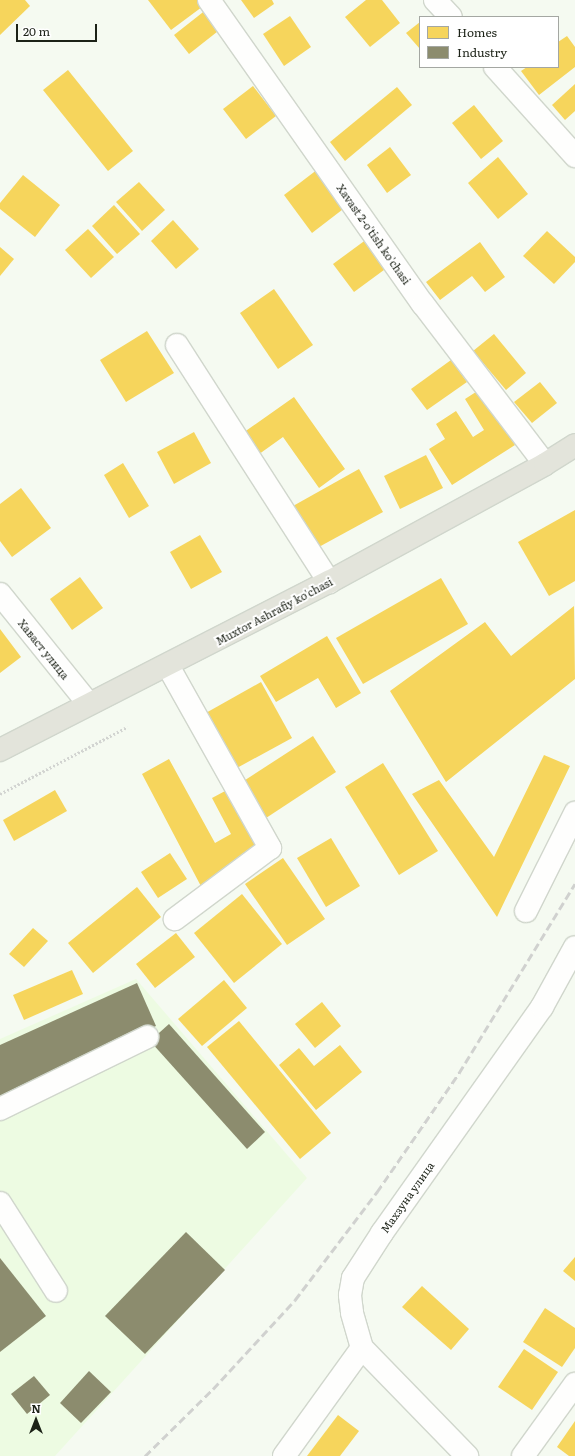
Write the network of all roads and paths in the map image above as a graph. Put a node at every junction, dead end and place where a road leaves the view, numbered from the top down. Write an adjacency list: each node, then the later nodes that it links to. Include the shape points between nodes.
1 (209, 0): 9 (street, Xavast 2-o'tish ko'chasi, via 423,304)
2 (435, 0): 3 (street)
3 (450, 16)
4 (496, 68): 5 (street)
5 (575, 156)
6 (177, 345): 10 (street)
7 (575, 445): 9 (main road, Muxtor Ashrafiy ko'chasi)
8 (575, 452): 9 (main road, Muxtor Ashrafiy ko'chasi)
9 (545, 464): 10 (main road, Muxtor Ashrafiy ko'chasi)
10 (329, 582): 12 (main road, Muxtor Ashrafiy ko'chasi)
11 (0, 594): 13 (street, Хаваст улица)
12 (168, 666): 13 (main road, Muxtor Ashrafiy ko'chasi); 19 (street, via 270,848)
13 (88, 703): 15 (main road, Muxtor Ashrafiy ko'chasi)
14 (127, 727): 16 (path)
15 (0, 750)
16 (0, 794)
17 (575, 813): 18 (street)
18 (526, 911)
19 (175, 919)
20 (575, 947): 25 (street, Махзуна улица, via 542,1007 353,1278 350,1295 352,1312)
21 (147, 1037): 22 (street)
22 (0, 1109)
23 (0, 1203): 24 (street)
24 (56, 1291)
25 (362, 1348): 27 (street); 28 (street)
26 (575, 1384): 29 (street)
27 (284, 1456)
28 (467, 1456)
29 (523, 1456)

